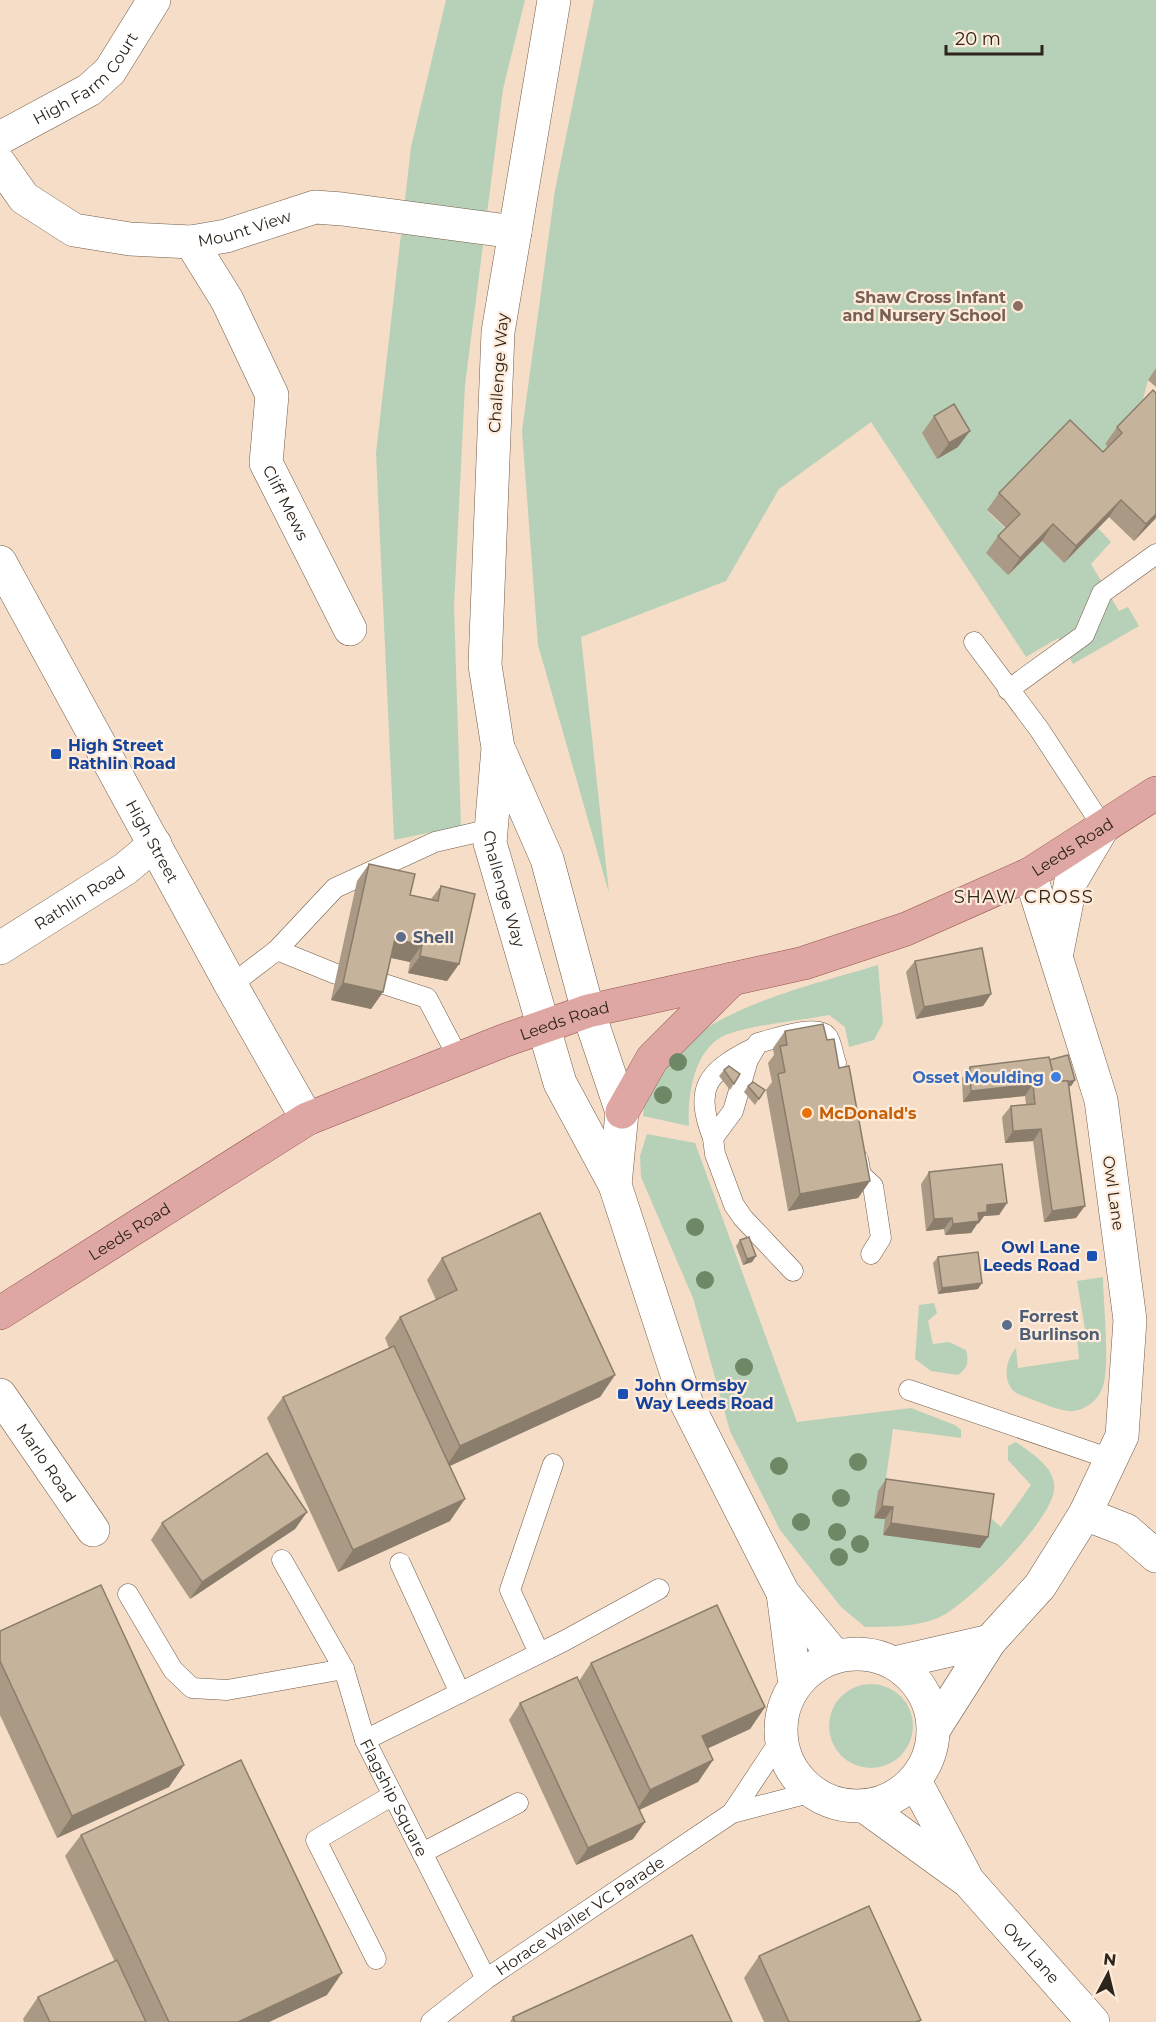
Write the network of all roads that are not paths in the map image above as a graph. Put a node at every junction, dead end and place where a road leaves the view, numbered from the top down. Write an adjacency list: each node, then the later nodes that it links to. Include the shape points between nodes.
1 (154, 0): 3 (main road, High Farm Court, via 110,71 89,90)
2 (554, 0): 5 (main road, Challenge Way)
3 (0, 138)
4 (0, 164): 6 (main road, Mount View, via 24,198 74,230 130,239)
5 (515, 232): 6 (main road, Mount View, via 315,207 226,236); 12 (main road, Challenge Way, via 498,332 485,665)
6 (191, 242): 9 (main road, Cliff Mews, via 227,300 272,394 266,463)
7 (1156, 554): 11 (lane, via 1102,593 1084,635)
8 (0, 562): 16 (main road, High Street)
9 (350, 629)
10 (974, 642): 11 (lane)
11 (1008, 690): 14 (lane, via 1039,729)
12 (498, 748): 15 (main road, Challenge Way); 23 (main road, Challenge Way, via 546,859)
13 (1156, 793): 14 (main road, Leeds Road)
14 (1103, 827): 17 (main road, Leeds Road); 20 (main road, via 1071,881)
15 (491, 829): 19 (lane, via 435,842 335,888); 24 (main road, Challenge Way, via 490,843)
16 (155, 844): 18 (main road, Rathlin Road, via 125,869); 22 (main road, High Street)
17 (1030, 874): 20 (main road, Owl Lane); 21 (main road, Leeds Road, via 889,935 804,963)
18 (0, 948)
19 (277, 950): 22 (lane); 26 (lane, via 336,974 427,998)
20 (1057, 956): 38 (main road, Owl Lane, via 1101,1100 1130,1320 1122,1437)
21 (732, 979): 23 (main road, Leeds Road); 28 (main road, via 652,1059)
22 (231, 985): 29 (main road, High Street)
23 (588, 1011): 24 (main road, Leeds Road); 28 (main road, Challenge Way)
24 (543, 1026): 26 (main road, Leeds Road); 32 (main road, Challenge Way, via 560,1083)
25 (753, 1049): 27 (lane, via 758,1043 811,1030 820,1032 827,1036); 30 (lane, via 733,1111); 30 (lane, via 728,1061 704,1093 704,1115)
26 (459, 1059): 29 (main road, Leeds Road)
27 (843, 1086)
28 (622, 1112): 32 (main road)
29 (308, 1119): 35 (main road, Leeds Road)
30 (713, 1138): 34 (lane, via 734,1205)
31 (855, 1142): 33 (lane, via 861,1175 873,1186 881,1238)
32 (615, 1185): 46 (main road, via 686,1402)
33 (872, 1254)
34 (793, 1270)
35 (0, 1313)
36 (909, 1390): 38 (lane)
37 (0, 1395): 41 (main road, Marlo Road)
38 (1111, 1459): 40 (main road, Owl Lane)
39 (553, 1464): 49 (lane, via 510,1590)
40 (1085, 1514): 42 (main road, via 1126,1530); 48 (main road, Owl Lane, via 1040,1586)
41 (93, 1530)
42 (1156, 1556)
43 (282, 1560): 52 (lane, Flagship Square)
44 (400, 1563): 54 (lane)
45 (659, 1589): 49 (lane)
46 (783, 1593): 50 (main road); 53 (main road)
47 (128, 1594): 52 (lane, via 173,1670 192,1688 227,1690)
48 (990, 1641): 51 (main road); 55 (main road, Owl Lane)
49 (539, 1653): 54 (lane)
50 (835, 1656): 51 (main road, via 862,1653); 53 (main road, via 814,1666)
51 (894, 1663): 55 (main road, via 915,1679 929,1702)
52 (344, 1669): 56 (lane, Flagship Square)
53 (795, 1685): 57 (main road, via 782,1713)
54 (460, 1693): 56 (lane)
55 (934, 1729): 58 (main road, via 930,1755)
56 (365, 1740): 60 (lane, Flagship Square)
57 (781, 1740): 59 (main road, via 794,1773); 63 (lane)
58 (915, 1781): 62 (main road, via 894,1797); 65 (main road)
59 (813, 1792): 62 (main road, via 837,1804); 63 (lane)
60 (393, 1795): 64 (lane, Flagship Square); 66 (lane, via 316,1840)
61 (518, 1803): 64 (lane)
62 (864, 1806): 65 (main road)
63 (732, 1813): 67 (lane, Horace Waller VC Parade)
64 (422, 1853): 67 (lane, Flagship Square)
65 (969, 1882): 69 (main road, Owl Lane)
66 (376, 1959)
67 (486, 1979): 68 (lane, Horace Waller VC Parade)
68 (432, 2022)
69 (1093, 2022)

